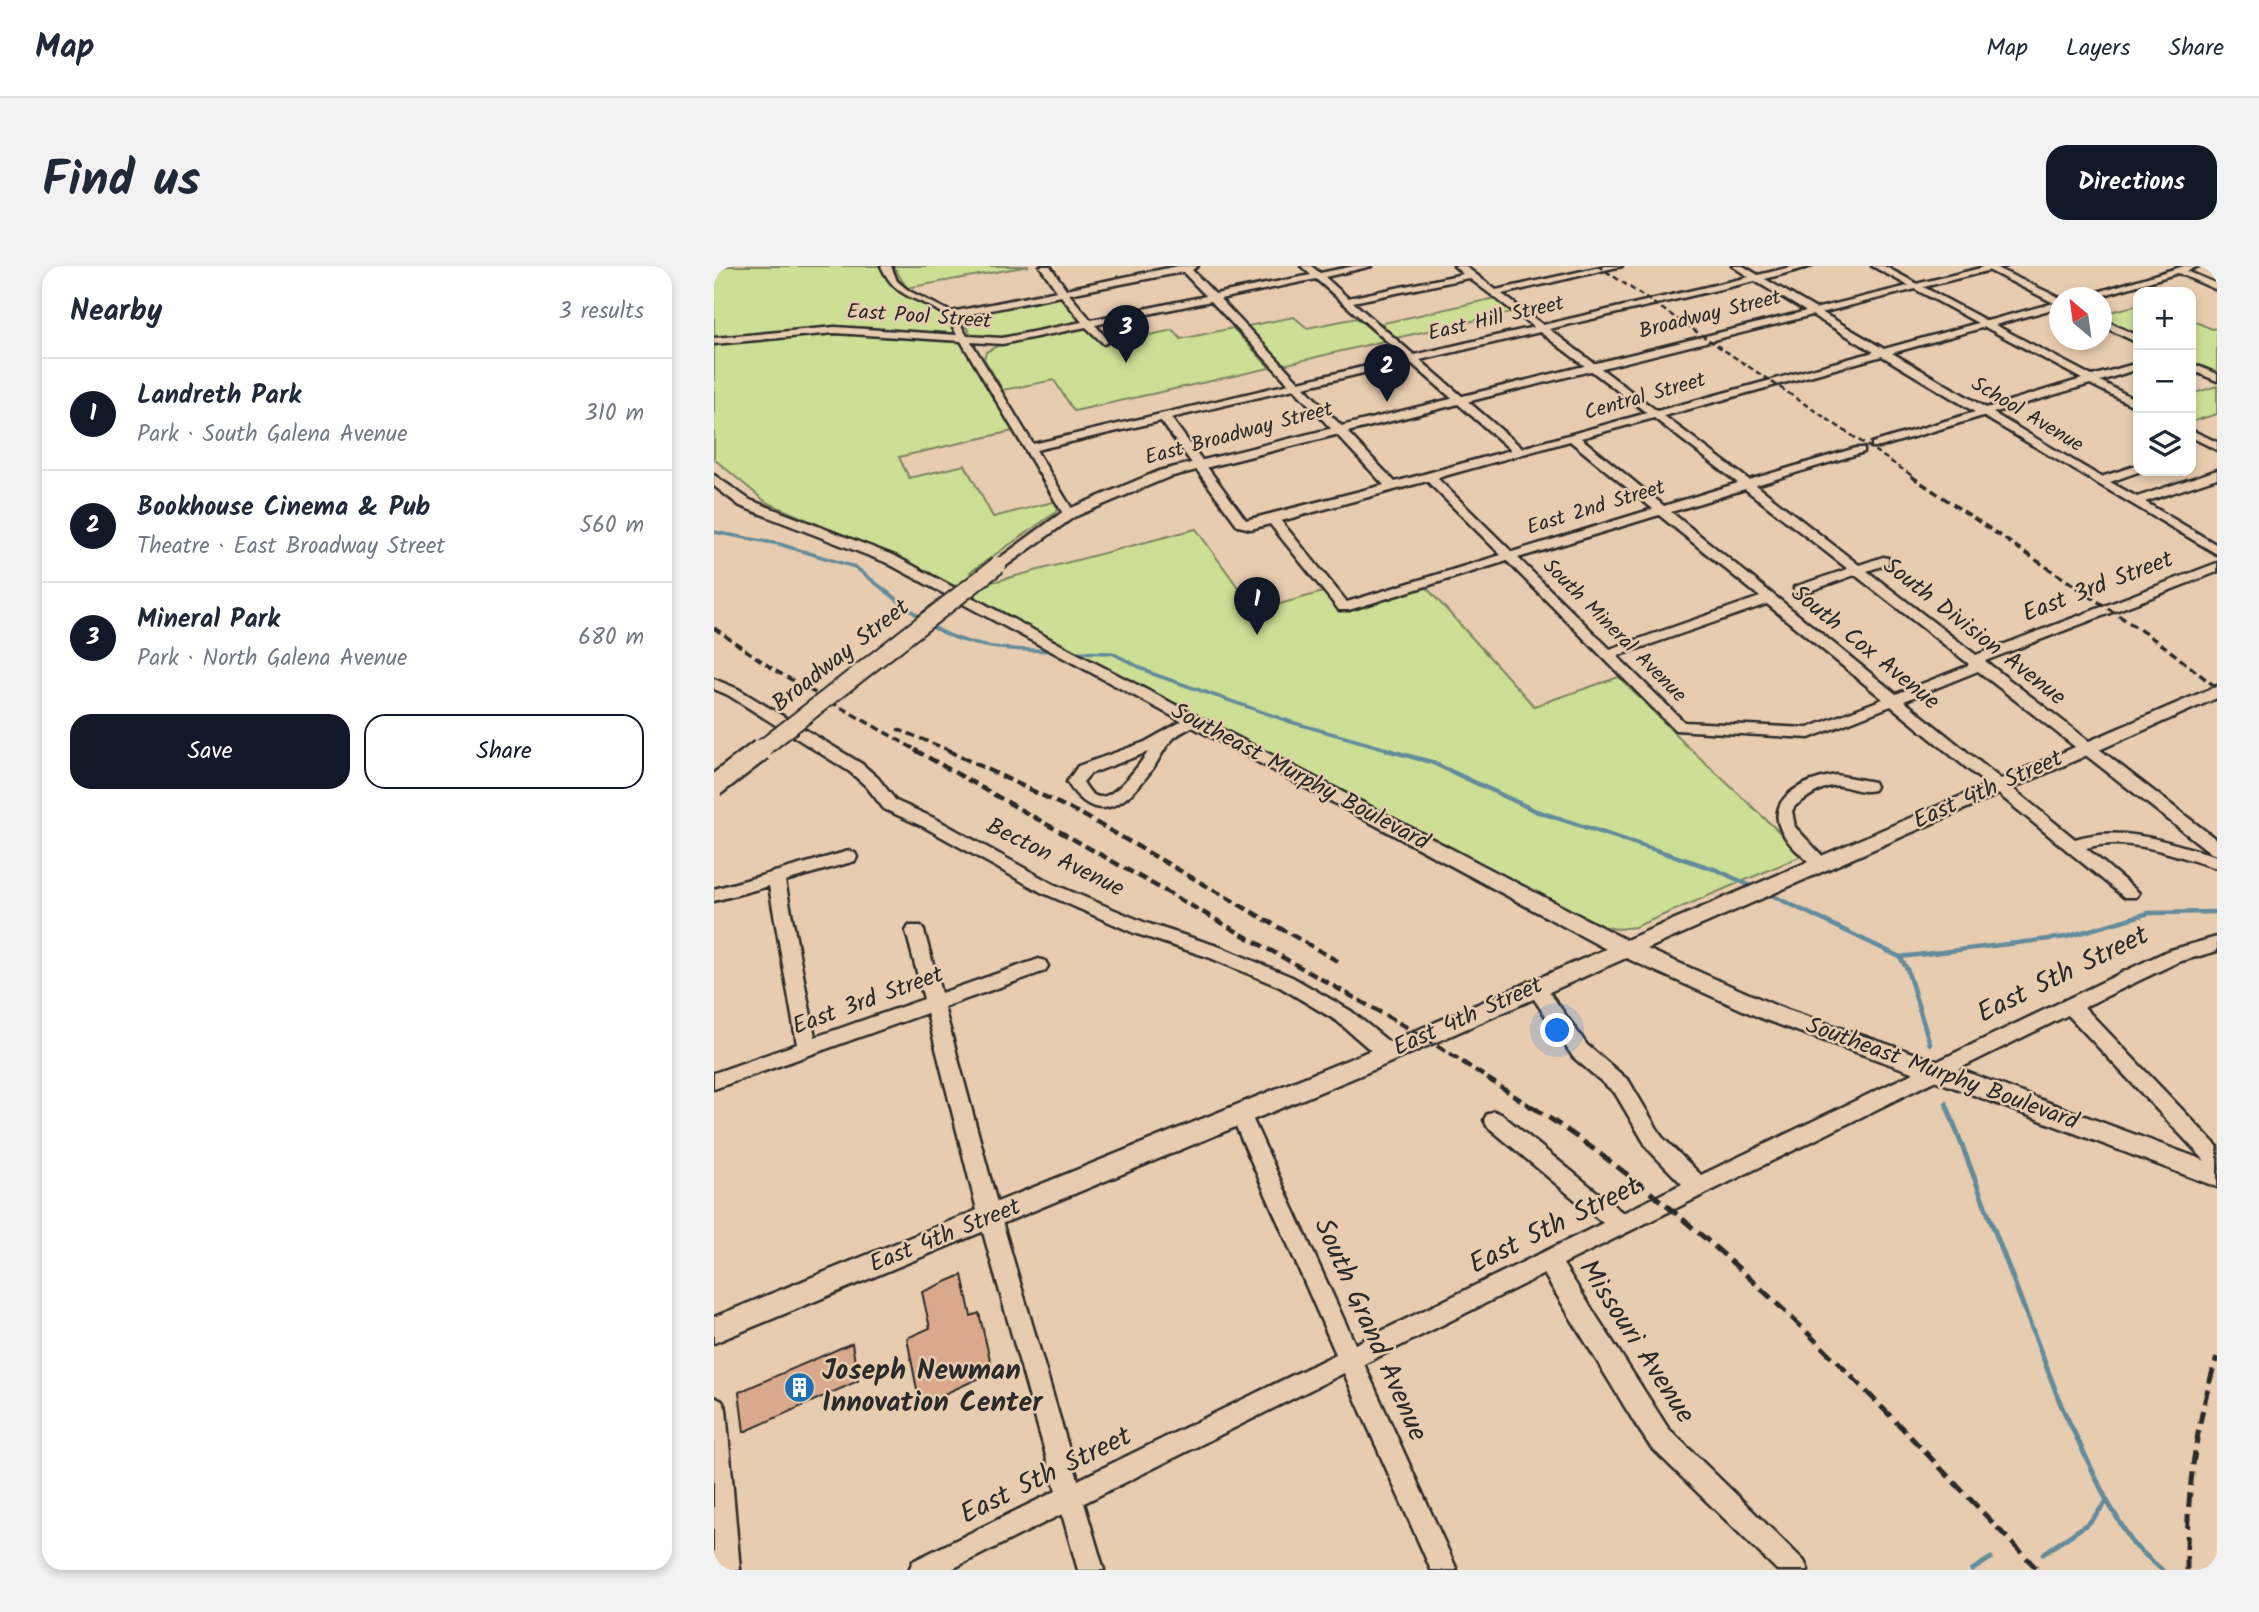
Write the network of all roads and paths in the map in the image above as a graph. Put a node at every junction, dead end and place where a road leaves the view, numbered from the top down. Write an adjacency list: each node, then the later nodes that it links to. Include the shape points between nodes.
1 (886, 266): 28 (street, via 893,282 906,293)
2 (1045, 266): 22 (street)
3 (1197, 266): 12 (street)
4 (1306, 266): 16 (street)
5 (1367, 266): 16 (street, East Pool Street)
6 (1459, 266): 15 (street, South Division Avenue)
7 (1617, 266): 21 (street)
8 (1738, 266): 17 (street, School Avenue)
9 (1807, 266): 17 (street, East Hill Street)
10 (1877, 266): 18 (street)
11 (2193, 266): 14 (street)
12 (1184, 267): 22 (street); 24 (street)
13 (1993, 267): 18 (street, Broadway Street); 23 (street)
14 (2178, 270): 19 (street); 20 (street)
15 (1470, 275): 21 (street, South Division Avenue); 25 (street)
16 (1318, 276): 24 (street, East Pool Street); 25 (street)
17 (1757, 278): 27 (street, School Avenue); 31 (street, East Hill Street)
18 (1917, 287): 27 (street, Broadway Street); 30 (street)
19 (2217, 287)
20 (2112, 289)
21 (1494, 293): 31 (street, South Division Avenue)
22 (1064, 294): 28 (street); 29 (street)
23 (2049, 297)
24 (1212, 298): 29 (street, East Pool Street); 44 (street)
25 (1346, 301): 38 (street)
26 (2049, 306): 30 (street, Central Street)
27 (1816, 313): 37 (street, School Avenue); 39 (street, Broadway Street)
28 (950, 315): 33 (street)
29 (1089, 323): 33 (street, East Pool Street, via 1003,341); 36 (street)
30 (1987, 324): 37 (street, Central Street); 43 (street)
31 (1541, 328): 38 (street, East Hill Street); 39 (street, South Division Avenue)
32 (2112, 328): 34 (street)
33 (962, 337): 35 (street, East Pool Street, via 835,330); 55 (street)
34 (2133, 338)
35 (714, 341)
36 (1104, 341)
37 (1883, 352): 47 (street, School Avenue); 48 (street, Central Street)
38 (1412, 359): 44 (street, East Hill Street); 45 (street)
39 (1592, 367): 45 (street, East Broadway Street); 48 (street, South Division Avenue)
40 (2133, 367): 43 (street)
41 (2196, 368): 42 (street)
42 (2217, 378)
43 (2091, 380): 46 (street); 47 (street)
44 (1294, 386): 49 (street, East Hill Street); 50 (street)
45 (1460, 400): 50 (street, East Broadway Street); 58 (street)
46 (2133, 402)
47 (1984, 412): 54 (street); 64 (street, School Avenue)
48 (1655, 414): 52 (street, Central Street); 65 (street, South Division Avenue)
49 (1164, 417): 55 (street, East Hill Street); 59 (street)
50 (1336, 430): 59 (street, East Broadway Street); 66 (street)
51 (2196, 435): 53 (street)
52 (1573, 438): 58 (street, Central Street); 68 (street, South Cox Avenue)
53 (2215, 444): 56 (street)
54 (1876, 445)
55 (1030, 448): 69 (street)
56 (2196, 449)
57 (1860, 450): 65 (street, East 2nd Street)
58 (1520, 452): 62 (street, Central Street)
59 (1199, 464): 69 (street, East Broadway Street, via 1143,481); 70 (street, Central Street, via 1242,523)
60 (2133, 470): 64 (street)
61 (2217, 474): 67 (street)
62 (1429, 476): 66 (street, Central Street); 72 (street, South Mineral Avenue)
63 (714, 479): 84 (street, Southeast Murphy Boulevard, via 745,503 863,547)
64 (2100, 481): 67 (street, School Avenue)
65 (1747, 485): 68 (street, East 2nd Street); 76 (street, South Division Avenue)
66 (1392, 486): 70 (street, Central Street)
67 (2135, 502): 71 (street, School Avenue)
68 (1662, 511): 72 (street, East 2nd Street); 78 (street, South Cox Avenue)
69 (1069, 514): 74 (street, East Broadway Street)
70 (1273, 519): 72 (street, East 2nd Street, via 1344,607)
71 (2217, 550)
72 (1511, 558): 79 (street, South Mineral Avenue)
73 (1882, 561): 76 (street)
74 (998, 565): 88 (street, Broadway Street, bridge)
75 (2217, 567): 80 (street, East 3rd Street)
76 (1856, 570): 77 (street); 80 (street, South Division Avenue)
77 (1799, 590)
78 (1768, 599): 79 (street); 83 (street, South Cox Avenue)
79 (1608, 654): 85 (street, South Mineral Avenue)
80 (1976, 662): 83 (street, East 3rd Street, via 1972,669); 87 (street, South Division Avenue)
81 (714, 684): 109 (street, Becton Avenue, via 856,768 890,805 1047,888 1286,982 1345,1016)
82 (2217, 691): 87 (street, East 4th Street)
83 (1895, 700): 85 (street, East 3rd Street, via 1809,733); 90 (street, South Cox Avenue)
84 (1193, 720): 86 (street); 102 (street, Southeast Murphy Boulevard)
85 (1680, 727)
86 (1164, 739): 86 (street, via 1084,770 1075,782 1078,789 1100,803 1125,793)
87 (2086, 747): 90 (street, East 4th Street); 92 (street, South Division Avenue)
88 (714, 786)
89 (1868, 786): 95 (street, via 1829,782 1796,796 1785,806 1785,825)
90 (1998, 786): 91 (street, South Cox Avenue); 95 (street, East 4th Street)
91 (2072, 846): 94 (street, via 2098,839 2123,840); 97 (street, South Cox Avenue)
92 (2217, 849)
93 (849, 857): 96 (street)
94 (2217, 862)
95 (1821, 863): 99 (street, East 4th Street)
96 (776, 879): 98 (street); 108 (street)
97 (2130, 893)
98 (714, 895)
99 (1672, 927): 102 (street, East 4th Street); 104 (street, via 1664,954)
100 (915, 930): 106 (street)
101 (2217, 944): 107 (street, East 5th Street, via 2173,956)
102 (1623, 948): 104 (street, Southeast Murphy Boulevard); 105 (street, East 4th Street)
103 (1039, 966): 106 (street, East 3rd Street)
104 (1669, 968): 110 (street, Southeast Murphy Boulevard, via 1771,1013)
105 (1535, 987): 109 (street, East 4th Street); 116 (street, via 1580,1051 1622,1087 1656,1143)
106 (934, 1003): 108 (street, East 3rd Street); 117 (street)
107 (2070, 1005): 110 (street, East 5th Street); 114 (street)
108 (807, 1048): 111 (street, East 3rd Street)
109 (1388, 1053): 112 (street, East 4th Street)
110 (1934, 1070): 115 (street, Southeast Murphy Boulevard); 116 (street, East 5th Street)
111 (714, 1081)
112 (1241, 1115): 117 (street, East 4th Street); 121 (street, South Grand Avenue)
113 (1494, 1121): 118 (street)
114 (2217, 1160)
115 (2217, 1175)
116 (1699, 1187): 118 (street, East 5th Street)
117 (990, 1218): 120 (street, East 4th Street); 123 (street)
118 (1623, 1226): 119 (street, East 5th Street)
119 (1549, 1262): 121 (street, East 5th Street); 128 (street, Missouri Avenue, via 1659,1437)
120 (714, 1330)
121 (1350, 1358): 123 (street, East 5th Street); 127 (street, South Grand Avenue)
122 (714, 1409): 124 (street)
123 (1069, 1498): 125 (street, East 5th Street); 126 (street)
124 (727, 1570)
125 (922, 1570)
126 (1091, 1570)
127 (1444, 1570)
128 (1795, 1570)

